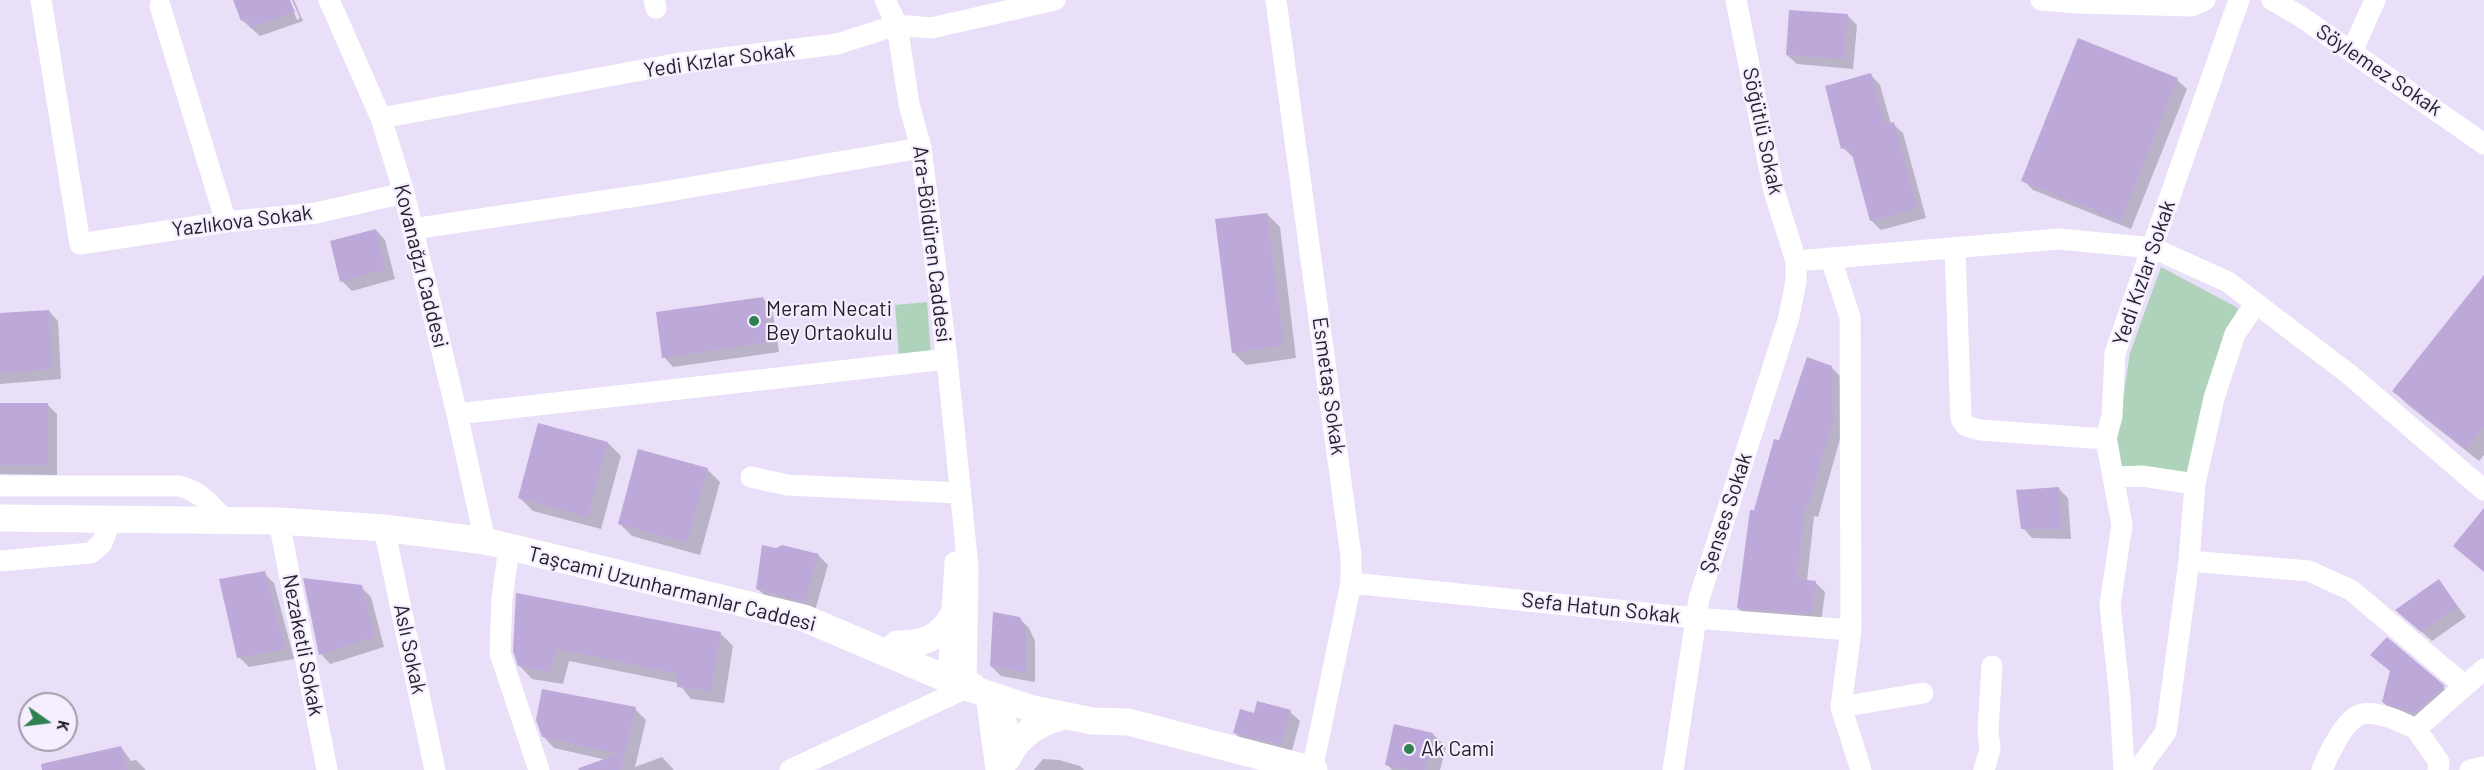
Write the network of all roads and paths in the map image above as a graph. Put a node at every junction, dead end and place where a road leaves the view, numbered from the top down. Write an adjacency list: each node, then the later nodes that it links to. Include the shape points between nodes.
1 (41, 0): 19 (street, Yazlıkova Sokak, via 80,244)
2 (329, 0): 15 (street, Kovanağzı Caddesi)
3 (885, 0): 13 (street, Ara-Böldüren Caddesi)
4 (1055, 0): 13 (street, Yedi Kızlar Sokak, via 931,28)
5 (1276, 0): 43 (street, Esmetaş Sokak, via 1338,449)
6 (1736, 0): 24 (street, Söğütlü Sokak, via 1774,191)
7 (2041, 0): 8 (street, via 2191,6)
8 (2205, 0)
9 (2239, 0): 22 (street, Yedi Kızlar Sokak)
10 (2272, 0): 14 (street, Söylemez Sokak)
11 (2375, 0): 14 (street)
12 (160, 6): 19 (street)
13 (897, 25): 15 (street, Yedi Kızlar Sokak, via 837,44 675,64); 17 (street, Ara-Böldüren Caddesi, via 909,104)
14 (2352, 52): 16 (street, Söylemez Sokak)
15 (381, 118): 18 (street, Kovanağzı Caddesi)
16 (2484, 144)
17 (921, 148): 20 (street); 26 (street, Ara-Böldüren Caddesi)
18 (404, 193): 19 (street, Yazlıkova Sokak, via 316,213); 20 (street, Kovanağzı Caddesi)
19 (226, 222)
20 (412, 229): 27 (street, Kovanağzı Caddesi)
21 (1955, 248): 22 (street, via 2059,240); 23 (street); 28 (street, via 1962,419 1966,426)
22 (2153, 248): 25 (street, via 2228,282); 28 (street, Yedi Kızlar Sokak, via 2115,353 2112,416)
23 (1831, 259): 24 (street); 47 (street, via 1850,317)
24 (1796, 261): 46 (street, Şenses Sokak, via 1789,317)
25 (2256, 303): 31 (street, via 2235,334 2214,398); 33 (street)
26 (947, 359): 27 (street); 34 (street, Ara-Böldüren Caddesi)
27 (458, 414): 40 (street, Kovanağzı Caddesi)
28 (2106, 439): 30 (street, Yedi Kızlar Sokak)
29 (751, 477): 34 (street, via 787,485)
30 (2115, 477): 31 (street); 69 (street, Yedi Kızlar Sokak, via 2122,525 2110,605)
31 (2195, 484): 42 (street)
32 (0, 486): 37 (street, via 179,486 204,496)
33 (2483, 486)
34 (959, 493): 44 (street, Ara-Böldüren Caddesi); 51 (street, Ara-Böldüren Caddesi, via 968,567)
35 (0, 518): 36 (main road, Taşcami Uzunharmanlar Caddesi)
36 (111, 519): 37 (main road, Taşcami Uzunharmanlar Caddesi); 41 (street, via 102,543 91,553)
37 (225, 520): 38 (main road, Taşcami Uzunharmanlar Caddesi)
38 (279, 520): 39 (main road, Taşcami Uzunharmanlar Caddesi); 61 (street, Nezaketli Sokak)
39 (384, 528): 40 (main road, Taşcami Uzunharmanlar Caddesi); 62 (street, Aslı Sokak)
40 (497, 544): 45 (main road, Taşcami Uzunharmanlar Caddesi); 63 (street, Kovanağzı Caddesi, via 502,599 500,653)
41 (0, 561)
42 (2189, 561): 52 (street, via 2309,571 2351,590); 70 (street, via 2166,732)
43 (1351, 583): 46 (street, Sefa Hatun Sokak); 65 (street, Esmetaş Sokak)
44 (952, 617): 48 (main road, via 940,634 930,639); 51 (street, Ara-Böldüren Caddesi)
45 (804, 618): 48 (main road, via 844,623); 51 (main road, Taşcami Uzunharmanlar Caddesi)
46 (1695, 618): 47 (street, Sefa Hatun Sokak); 66 (street, Şenses Sokak)
47 (1851, 630): 54 (street)
48 (897, 644): 51 (main road)
49 (1992, 666): 68 (street, via 1990,749)
50 (2484, 669): 52 (street)
51 (972, 683): 55 (main road, Taşcami Uzunharmanlar Caddesi); 56 (main road, via 1102,710); 58 (street); 59 (street)
52 (2465, 686): 57 (street)
53 (1923, 693): 54 (street)
54 (1841, 707): 67 (street)
55 (1064, 716): 56 (main road, Taşcami Uzunharmanlar Caddesi); 59 (main road, via 1028,731 1013,746)
56 (1128, 722): 65 (main road, Taşcami Uzunharmanlar Caddesi)
57 (2416, 729): 71 (street, via 2389,717 2364,714 2355,718 2330,750); 72 (street, via 2439,762)
58 (810, 765): 64 (street)
59 (1003, 766)
60 (2484, 766): 73 (street)
61 (327, 770)
62 (435, 770)
63 (539, 770)
64 (790, 770)
65 (1313, 770)
66 (1673, 770)
67 (1861, 770)
68 (1984, 770)
69 (2124, 770)
70 (2142, 770)
71 (2322, 770)
72 (2438, 770)
73 (2470, 770)

